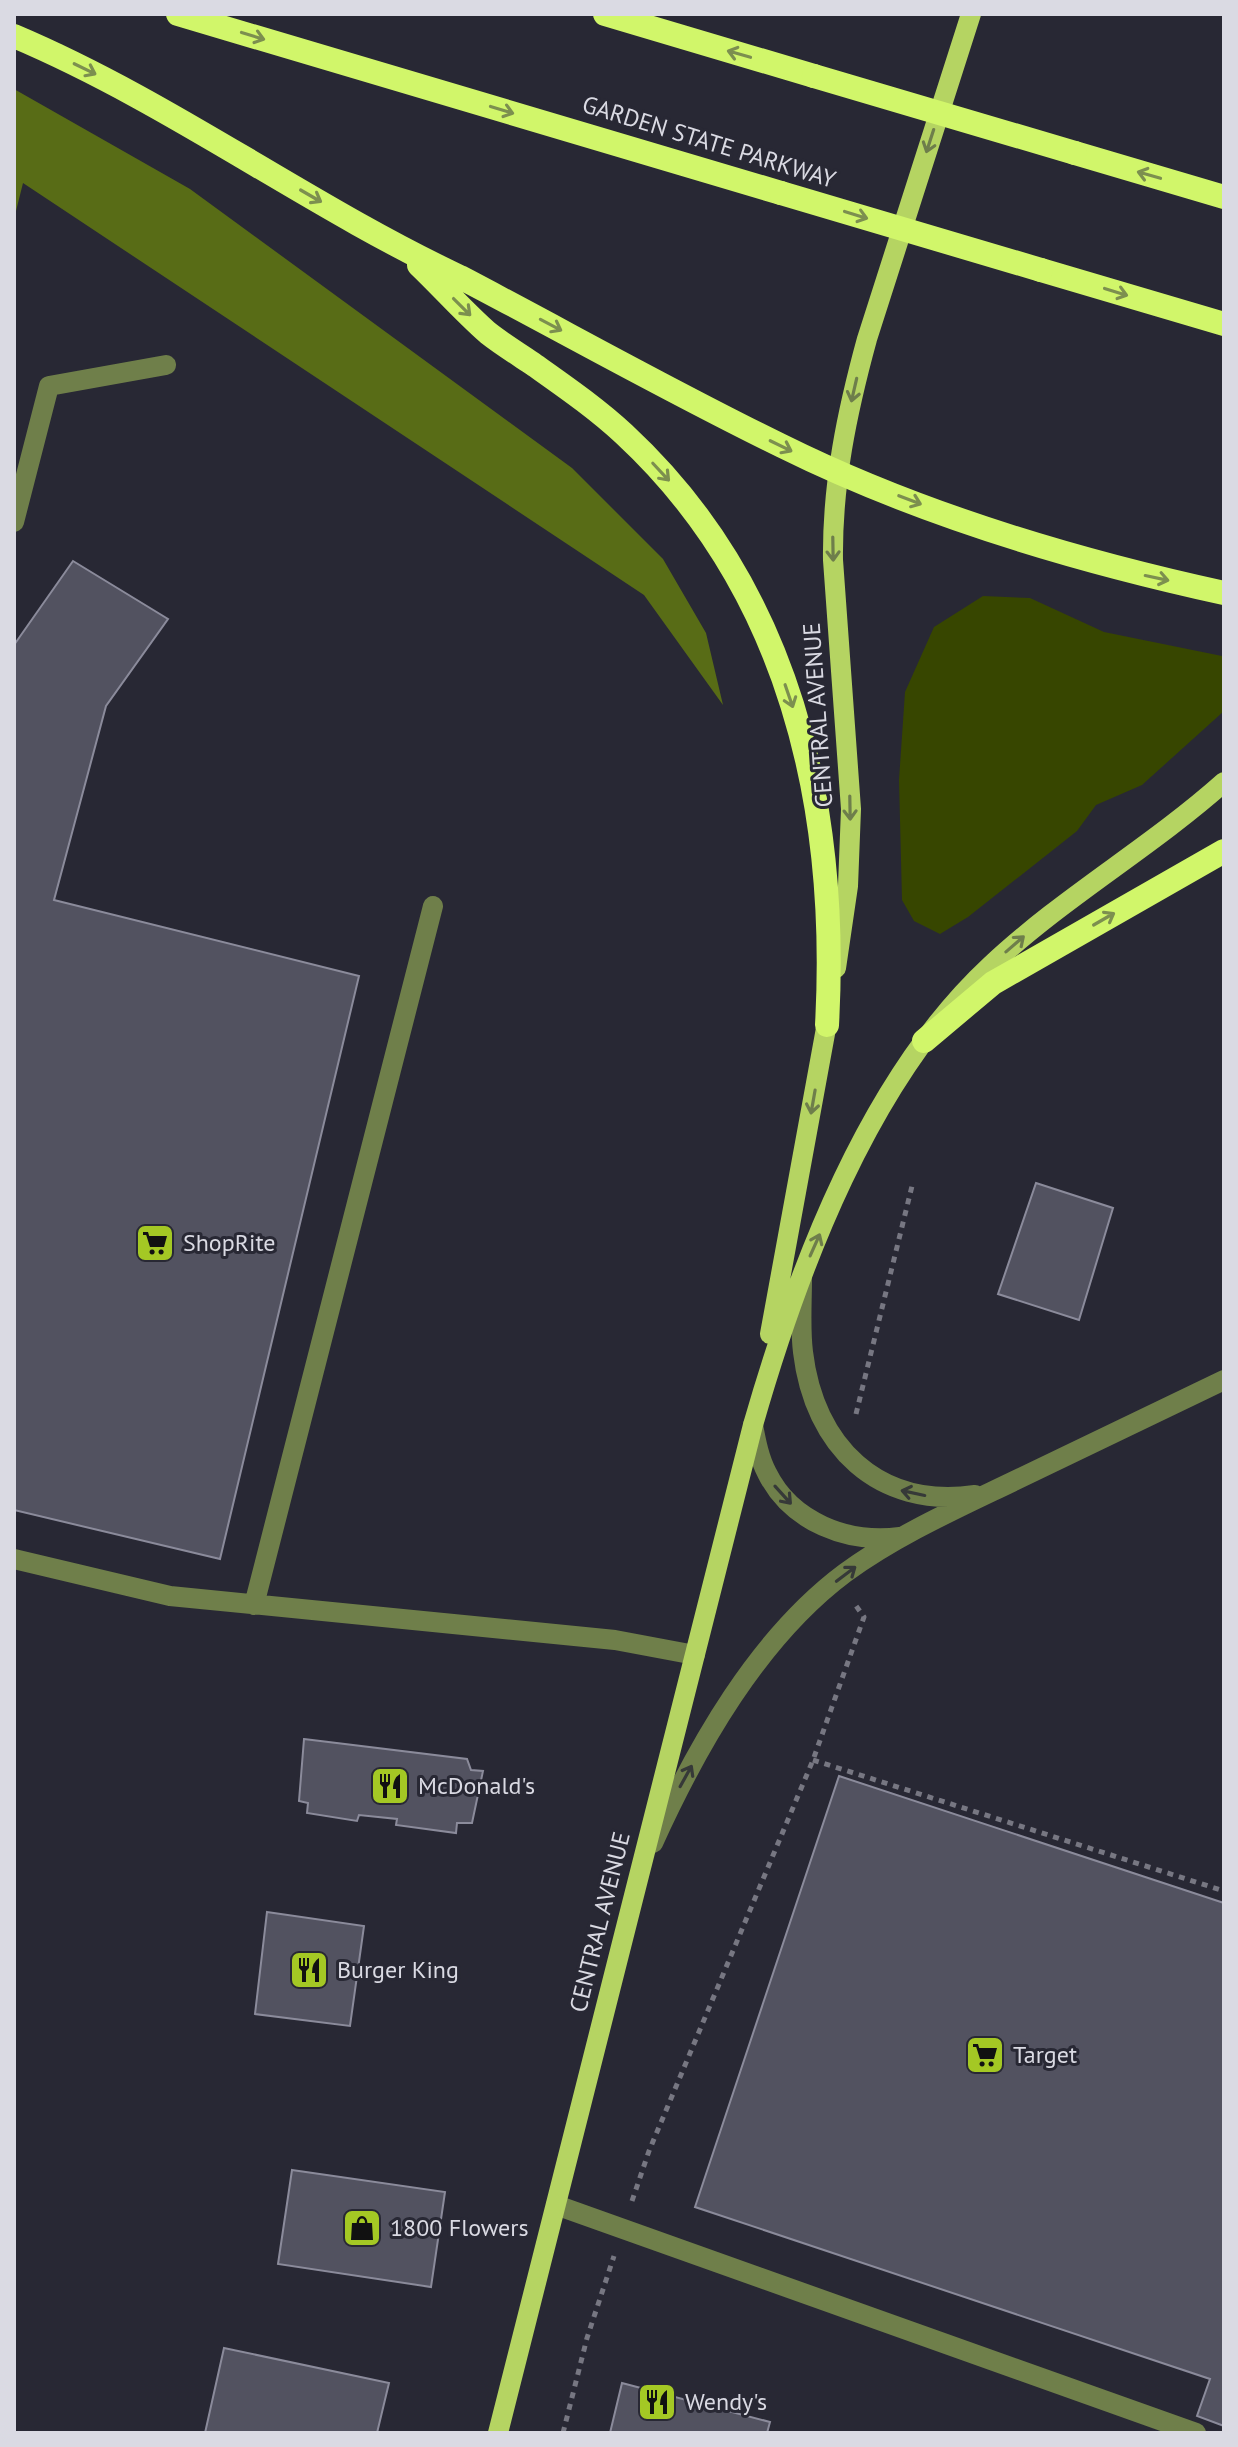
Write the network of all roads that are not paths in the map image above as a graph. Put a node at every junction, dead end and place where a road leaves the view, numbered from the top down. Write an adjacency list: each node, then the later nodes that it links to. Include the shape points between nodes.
1 (178, 14): 7 (highway, GARDEN STATE PARKWAY, one-way to 7, bridge)
2 (605, 14): 5 (highway, one-way to 2, bridge)
3 (971, 14): 9 (main road, CENTRAL AVENUE, one-way to 9, via 867,339)
4 (14, 36): 6 (highway, one-way to 6, via 156,106)
5 (1224, 197)
6 (406, 252): 9 (highway, one-way to 9); 15 (highway, one-way to 15, via 489,334 623,433 700,517 735,570 779,665 811,774 828,899)
7 (1224, 324)
8 (166, 365): 10 (lane, via 49,386)
9 (837, 471): 11 (highway, one-way to 11, via 1072,556); 15 (main road, CENTRAL AVENUE, one-way to 15, via 833,560 851,809 848,886)
10 (14, 522)
11 (1224, 593)
12 (1224, 782): 16 (main road, CENTRAL AVENUE, one-way to 12, via 967,988 1023,937)
13 (1224, 851): 16 (highway, one-way to 13, via 993,983)
14 (433, 906): 23 (lane)
15 (827, 1025): 19 (main road, CENTRAL AVENUE, one-way to 19)
16 (924, 1041): 17 (main road, CENTRAL AVENUE, one-way to 16, via 868,1133)
17 (802, 1273): 19 (main road, CENTRAL AVENUE); 20 (lane, one-way to 17, via 941,1498 898,1490 854,1463 821,1418 810,1388 803,1353)
18 (1224, 1380): 20 (lane)
19 (753, 1425): 21 (lane, one-way to 21, via 758,1451 779,1493 818,1525 868,1538); 24 (main road, CENTRAL AVENUE)
20 (991, 1492): 21 (lane)
21 (906, 1536): 25 (lane, one-way to 21, via 680,1786 729,1701 791,1622 844,1574)
22 (14, 1559): 23 (lane, via 170,1596)
23 (254, 1605): 24 (lane, via 615,1640)
24 (695, 1655): 25 (main road, CENTRAL AVENUE)
25 (640, 1872): 26 (main road, CENTRAL AVENUE)
26 (556, 2205): 27 (main road, CENTRAL AVENUE); 28 (lane)
27 (498, 2433)
28 (1196, 2433)

